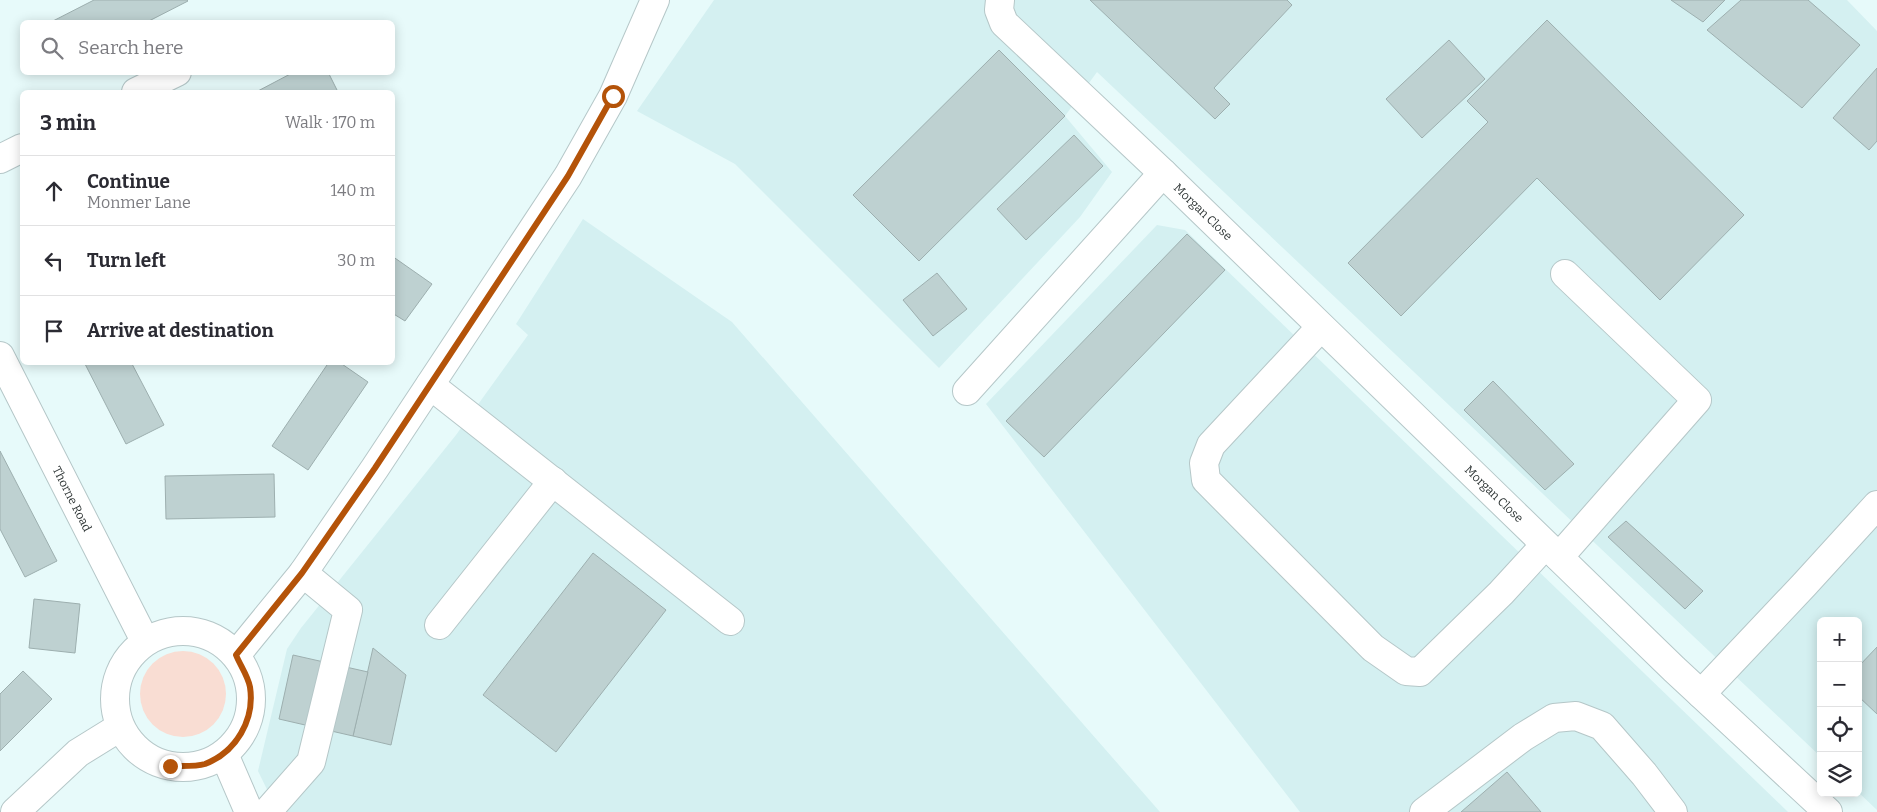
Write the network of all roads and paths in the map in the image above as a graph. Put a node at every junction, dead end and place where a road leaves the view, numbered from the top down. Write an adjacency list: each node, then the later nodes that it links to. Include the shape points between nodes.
1 (655, 0): 11 (street, via 613,96 568,176)
2 (1000, 0): 7 (street, Morgan Close, via 999,10 1004,23)
3 (171, 75): 4 (street)
4 (140, 90)
5 (20, 149): 6 (street)
6 (0, 159)
7 (1163, 173): 9 (street, Morgan Close); 12 (street, Morgan Close)
8 (1565, 274): 15 (street, via 1697,400)
9 (1322, 327): 15 (street, Morgan Close); 15 (street, via 1211,445 1204,463 1206,480 1373,648 1406,671 1420,672 1501,593)
10 (0, 356): 19 (street, Thorne Road)
11 (430, 385): 13 (street); 16 (street)
12 (967, 391)
13 (553, 482): 17 (street); 18 (street)
14 (1877, 505): 21 (street)
15 (1552, 551): 21 (street, Morgan Close)
16 (302, 573): 20 (street); 26 (street, via 348,610 312,762)
17 (730, 621)
18 (439, 625)
19 (145, 641): 20 (street, via 184,630 217,640); 22 (street, via 127,659 116,681 114,706)
20 (236, 655): 23 (street, via 250,685 251,708 248,722 237,741)
21 (1701, 694): 29 (street, Morgan Close)
22 (120, 727): 23 (street, via 134,747 148,758 170,766 204,764); 24 (street, via 78,753)
23 (224, 754): 25 (street)
24 (15, 812)
25 (249, 812)
26 (267, 812)
27 (1424, 812): 28 (street, via 1523,737 1554,718 1576,716 1602,726)
28 (1674, 812)
29 (1828, 812)

